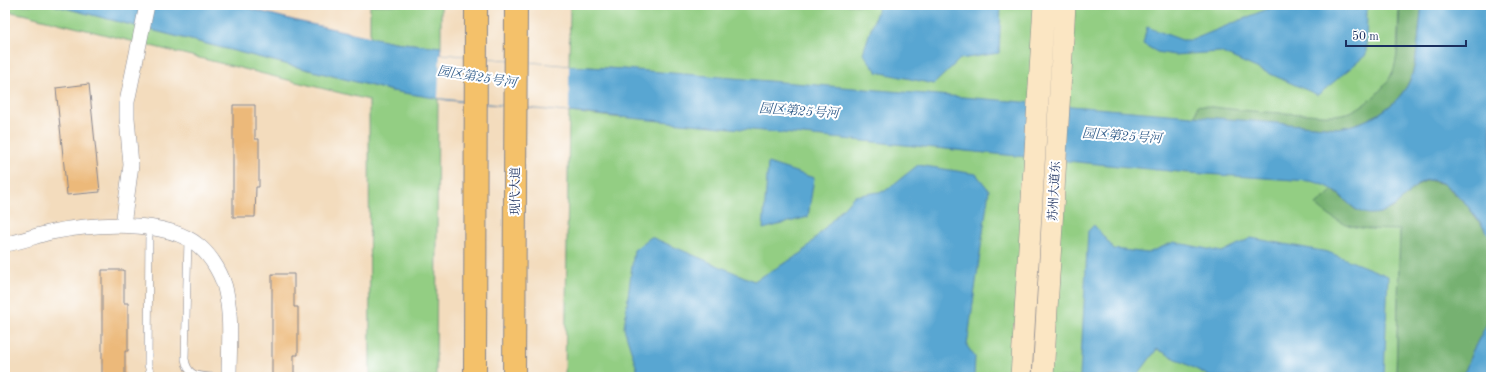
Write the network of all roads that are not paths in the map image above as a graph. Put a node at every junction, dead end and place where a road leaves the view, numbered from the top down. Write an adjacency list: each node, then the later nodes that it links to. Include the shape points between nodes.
1 (147, 5): 6 (street, via 127,102 132,156)
2 (476, 5): 13 (main road)
3 (516, 5): 14 (main road, 现代大道)
4 (1044, 5): 15 (main road, 苏州大道东)
5 (1065, 5): 16 (main road, 苏州大道东)
6 (124, 225): 7 (street); 9 (street, via 51,232 17,243)
7 (149, 227): 8 (street); 10 (lane, via 148,365)
8 (188, 239): 11 (lane, via 186,367 197,376); 12 (street, via 199,246 212,261 226,291 229,309)
9 (5, 244)
10 (153, 377)
11 (214, 377)
12 (229, 377)
13 (475, 377)
14 (514, 377)
15 (1021, 377)
16 (1043, 377)

